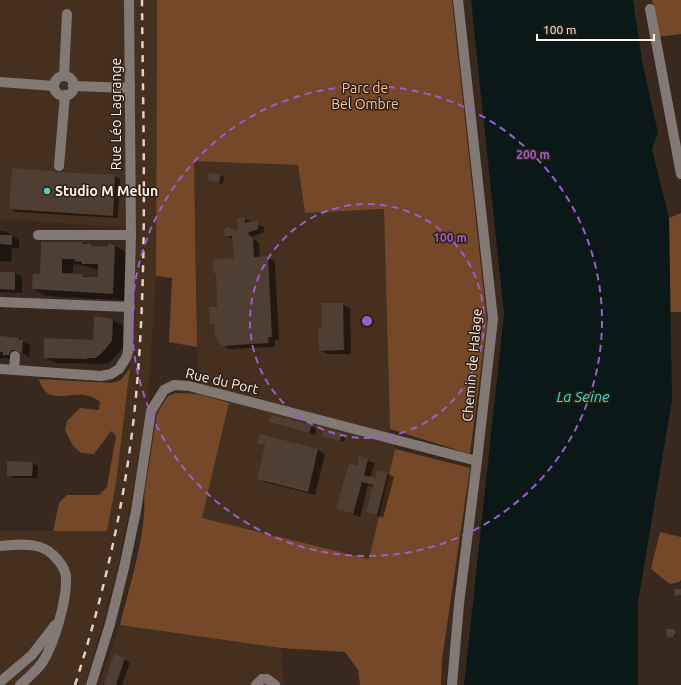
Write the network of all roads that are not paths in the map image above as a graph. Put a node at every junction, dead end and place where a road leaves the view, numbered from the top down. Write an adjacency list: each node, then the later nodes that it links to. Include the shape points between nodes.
1 (129, 0): 9 (street, Rue Léo Lagrange)
2 (458, 0): 20 (street, Chemin de Halage, via 492,319)
3 (650, 9): 12 (street)
4 (67, 14): 5 (street)
5 (64, 76): 7 (street, via 58,78); 8 (street, via 70,78)
6 (0, 82): 7 (street)
7 (54, 86): 10 (street, via 59,94)
8 (73, 86): 9 (street); 10 (street, via 71,92)
9 (130, 88): 14 (street, Rue Léo Lagrange)
10 (65, 95): 11 (street)
11 (59, 166)
12 (681, 174)
13 (38, 235): 14 (street)
14 (131, 235): 16 (street, Rue Léo Lagrange)
15 (0, 302): 16 (street)
16 (130, 307): 19 (street, Rue Léo Lagrange, via 128,352 119,369 111,374 101,376)
17 (15, 356): 19 (street)
18 (0, 369): 19 (street)
19 (14, 370)
20 (477, 461): 25 (street, Rue du Port, via 189,386 174,385 164,390 151,411 136,511 124,568); 28 (street, Chemin de Halage, via 459,604)
21 (0, 546): 22 (street, via 40,547 52,553 61,564 66,577)
22 (58, 620): 23 (street, via 32,655); 24 (street, via 53,643 42,664)
23 (0, 682)
24 (20, 685)
25 (91, 685)
26 (256, 685): 27 (street, via 262,679 267,679)
27 (275, 685)
28 (452, 685)

